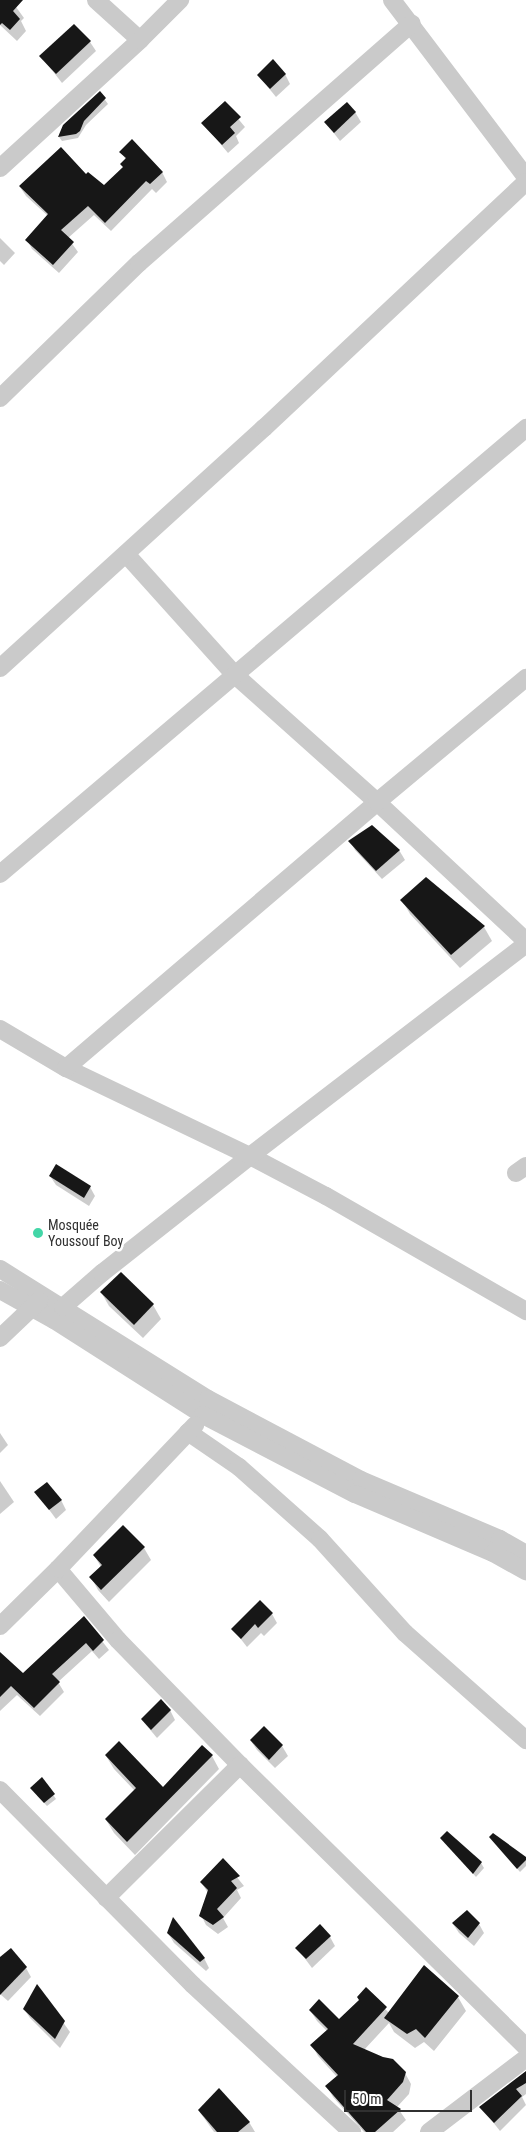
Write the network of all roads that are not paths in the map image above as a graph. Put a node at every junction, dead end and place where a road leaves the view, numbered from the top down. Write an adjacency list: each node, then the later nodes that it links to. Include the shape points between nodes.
1 (96, 0): 5 (street)
2 (180, 0): 5 (street)
3 (392, 0): 4 (street)
4 (412, 23): 7 (street); 9 (street, via 139,263)
5 (140, 40): 6 (street)
6 (0, 168)
7 (526, 177)
8 (526, 182): 11 (street)
9 (0, 398)
10 (526, 428): 13 (street)
11 (126, 554): 12 (street); 13 (street)
12 (0, 668)
13 (235, 676): 15 (street); 16 (street)
14 (526, 678): 15 (street)
15 (377, 802): 17 (street); 19 (street)
16 (0, 874)
17 (526, 943): 20 (street)
18 (0, 1029): 19 (street)
19 (66, 1068): 20 (street)
20 (250, 1156): 24 (street); 26 (street)
21 (0, 1268): 23 (street)
22 (0, 1290): 25 (street)
23 (44, 1295): 24 (street); 25 (street)
24 (63, 1307): 30 (street, via 208,1399 361,1480 500,1539)
25 (32, 1308): 27 (street); 28 (street)
26 (526, 1311)
27 (0, 1338)
28 (204, 1415): 29 (street); 32 (street, via 355,1494 493,1552)
29 (188, 1432): 31 (street); 34 (street, via 239,1467 320,1539 405,1633)
30 (526, 1554)
31 (58, 1569): 33 (street); 35 (street, via 118,1640)
32 (526, 1571)
33 (0, 1626)
34 (526, 1740)
35 (240, 1765): 37 (street); 38 (street)
36 (0, 1790): 37 (street)
37 (106, 1898): 40 (street)
38 (526, 2046)
39 (526, 2058): 41 (street)
40 (352, 2132)
41 (429, 2132)

